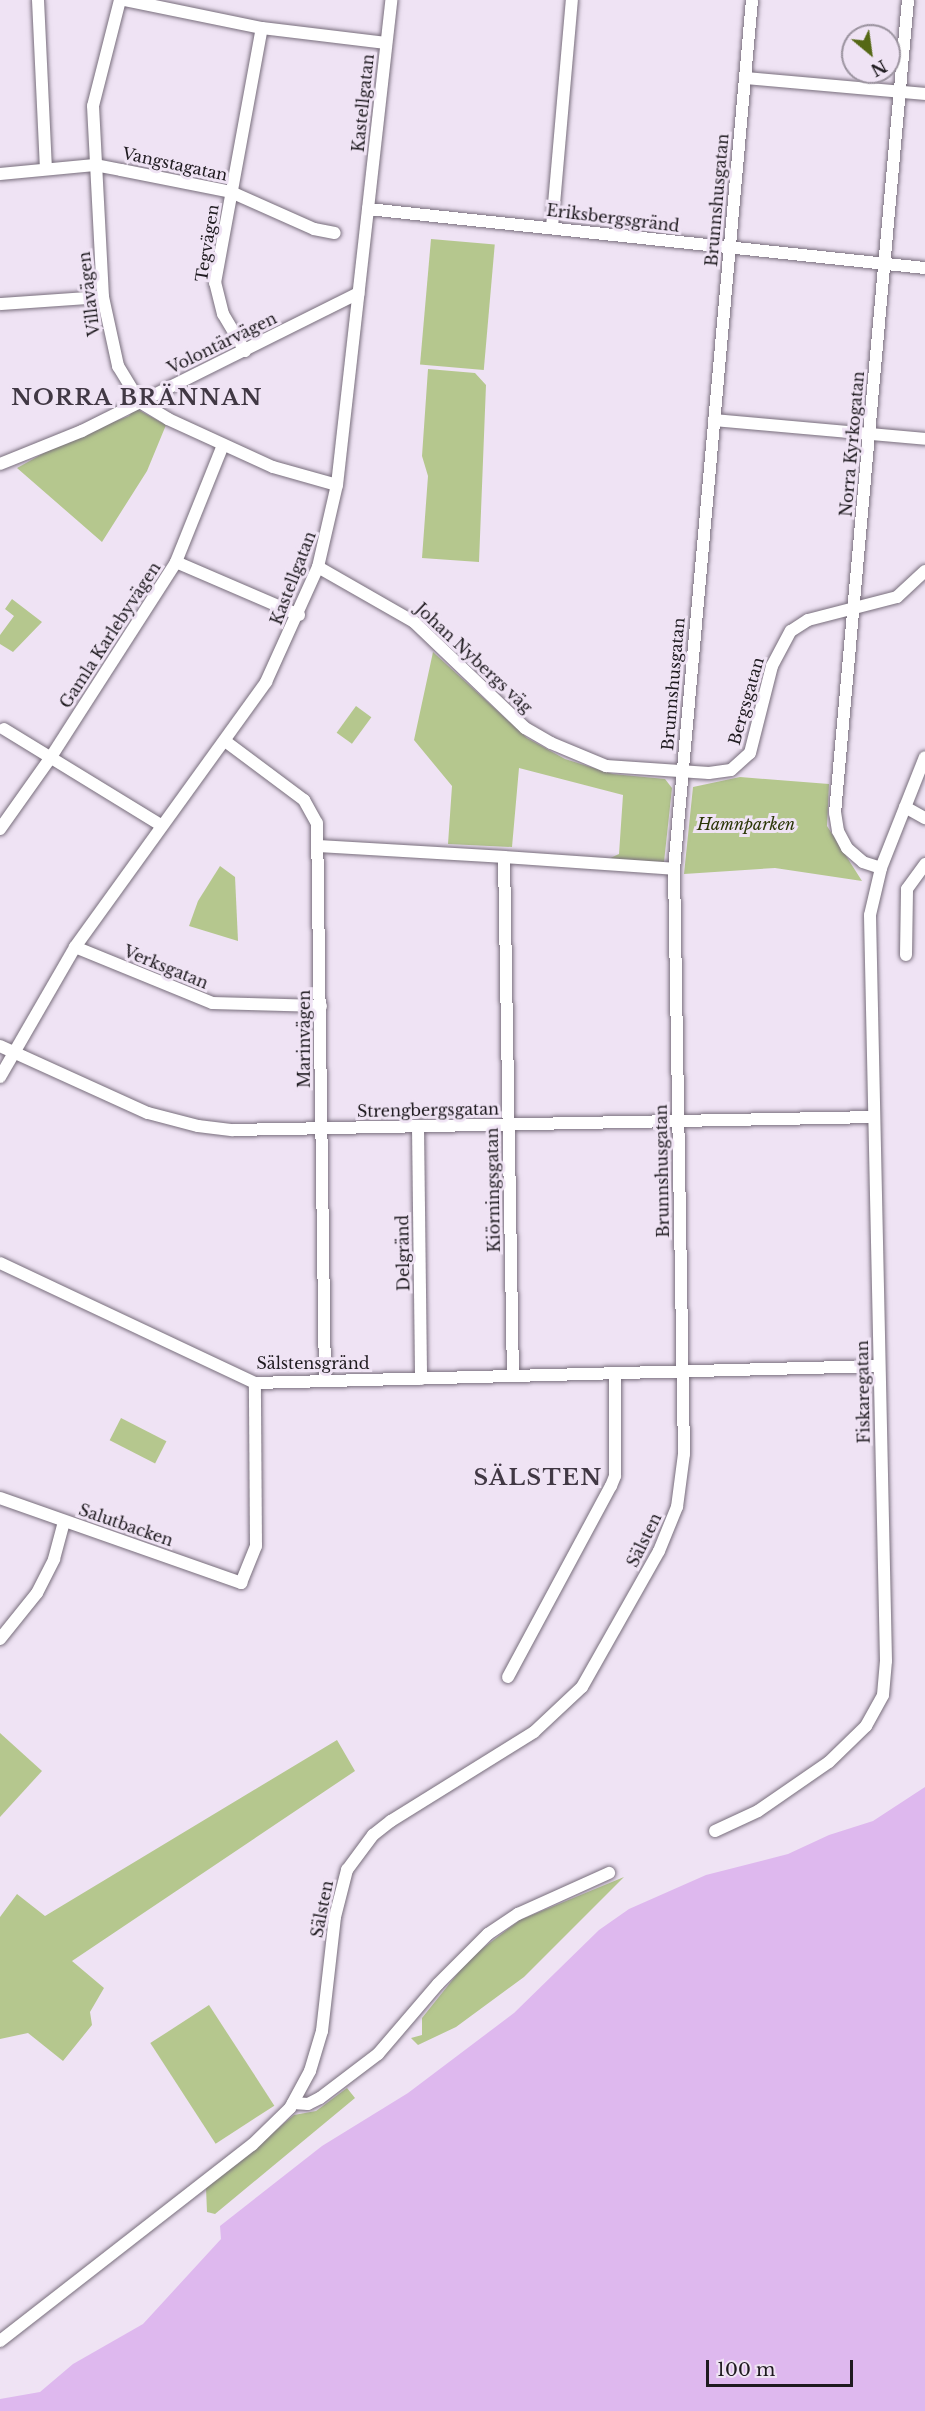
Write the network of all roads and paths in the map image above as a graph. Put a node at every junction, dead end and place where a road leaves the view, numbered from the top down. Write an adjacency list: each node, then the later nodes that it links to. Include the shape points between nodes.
1 (38, 0): 14 (street)
2 (120, 0): 13 (street, Villavägen, via 93,106)
3 (125, 0): 8 (street)
4 (391, 0): 9 (street, Kastellgatan)
5 (572, 0): 18 (street)
6 (752, 0): 10 (street, Brunnshusgatan)
7 (908, 0): 11 (street, Norra Kyrkogatan)
8 (262, 28): 9 (street); 16 (street, Tegvägen)
9 (386, 43): 17 (street, Kastellgatan)
10 (746, 78): 11 (street); 20 (street, Brunnshusgatan)
11 (901, 92): 12 (street); 21 (street, Norra Kyrkogatan)
12 (925, 94)
13 (95, 165): 14 (street, Vangstagatan); 16 (street, Vangstagatan); 24 (street, Villavägen)
14 (46, 169): 15 (street, Vangstagatan)
15 (0, 174)
16 (231, 192): 19 (street, Vangstagatan, via 314,229); 26 (street, Tegvägen, via 216,296)
17 (368, 209): 18 (street, Eriksbergsgränd); 23 (street, Kastellgatan)
18 (552, 227): 20 (street, Eriksbergsgränd)
19 (335, 233)
20 (730, 248): 21 (street, Eriksbergsgränd); 28 (street, Brunnshusgatan)
21 (883, 264): 22 (street, Eriksbergsgränd); 29 (street, Norra Kyrkogatan)
22 (925, 268)
23 (359, 293): 26 (street, Volontärvägen); 33 (street, Kastellgatan)
24 (103, 297): 25 (street); 27 (street, Villavägen, via 118,366)
25 (0, 304)
26 (244, 351): 27 (street, Volontärvägen)
27 (140, 402): 31 (street); 32 (street, Volontärvägen, via 40,450)
28 (714, 420): 29 (street); 43 (street, Brunnshusgatan)
29 (870, 436): 30 (street); 37 (street, Norra Kyrkogatan)
30 (925, 440)
31 (223, 445): 33 (street, via 273,467); 34 (street, Gamla Karlebyvägen)
32 (0, 464)
33 (337, 485): 35 (street, Kastellgatan)
34 (176, 562): 38 (street); 41 (street, Gamla Karlebyvägen)
35 (318, 567): 38 (street, Kastellgatan); 43 (street, Johan Nybergs väg, via 414,622 525,728 551,743 606,766)
36 (925, 571): 37 (street, Bergsgatan, via 897,597)
37 (853, 608): 43 (street, Bergsgatan, via 808,621 791,631 772,666 757,734 741,764 710,773); 51 (street, Norra Kyrkogatan, via 835,813 838,831 848,848 863,862)
38 (299, 615): 40 (street, Kastellgatan, via 266,682)
39 (4, 729): 41 (street)
40 (225, 741): 46 (street, Kastellgatan); 48 (street, Marinvägen, via 311,807)
41 (51, 757): 46 (street); 47 (street, Gamla Karlebyvägen)
42 (925, 757): 44 (street, Fiskaregatan)
43 (682, 771): 52 (street, Brunnshusgatan)
44 (905, 807): 45 (street); 51 (street, Fiskaregatan)
45 (925, 818)
46 (162, 826): 53 (street, Kastellgatan)
47 (0, 829)
48 (320, 846): 49 (street); 55 (street, Marinvägen)
49 (504, 858): 52 (street); 61 (street, Kiörningsgatan)
50 (925, 864): 54 (street, via 907,889)
51 (881, 868): 59 (street, Fiskaregatan, via 870,915)
52 (674, 869): 60 (street, Brunnshusgatan)
53 (75, 947): 55 (street, Verksgatan, via 212,1003); 57 (street, Kastellgatan)
54 (906, 955)
55 (321, 1006): 63 (street, Marinvägen)
56 (0, 1046): 57 (street, Strengbergsgatan)
57 (13, 1052): 58 (street, Kastellgatan); 63 (street, Strengbergsgatan, via 172,1121 233,1130)
58 (0, 1077)
59 (873, 1117): 60 (street, Strengbergsgatan); 65 (street, Fiskaregatan)
60 (678, 1120): 61 (street, Strengbergsgatan); 66 (street, Brunnshusgatan)
61 (508, 1126): 62 (street, Strengbergsgatan); 67 (street, Kiörningsgatan)
62 (418, 1127): 63 (street, Strengbergsgatan); 69 (street, Delgränd)
63 (321, 1128): 70 (street, Marinvägen)
64 (0, 1263): 71 (street, Sälstensgränd)
65 (879, 1366): 66 (street, Sälstensgränd); 76 (street, Fiskaregatan, via 886,1661 883,1695 866,1726 829,1762 758,1811)
66 (682, 1372): 68 (street, Sälstensgränd); 78 (street, Sälsten, via 683,1485 672,1524 654,1561 596,1667 553,1718 391,1821 374,1835 347,1870 335,1917 322,2031 310,2071)
67 (513, 1376): 68 (street, Sälstensgränd); 69 (street, Sälstensgränd)
68 (615, 1376): 75 (street, via 615,1469 611,1486)
69 (421, 1379): 70 (street, Sälstensgränd)
70 (324, 1381): 71 (street, Sälstensgränd)
71 (255, 1383): 73 (street, Salutbacken, via 256,1546 241,1583)
72 (0, 1498): 73 (street, Salutbacken)
73 (64, 1521): 74 (street, via 54,1559 37,1593)
74 (0, 1639)
75 (508, 1677)
76 (715, 1831)
77 (609, 1873): 78 (street, via 518,1914 488,1934 438,1984 378,2054 314,2102)
78 (293, 2103): 79 (street, Sälsten, via 252,2145)
79 (0, 2341)

